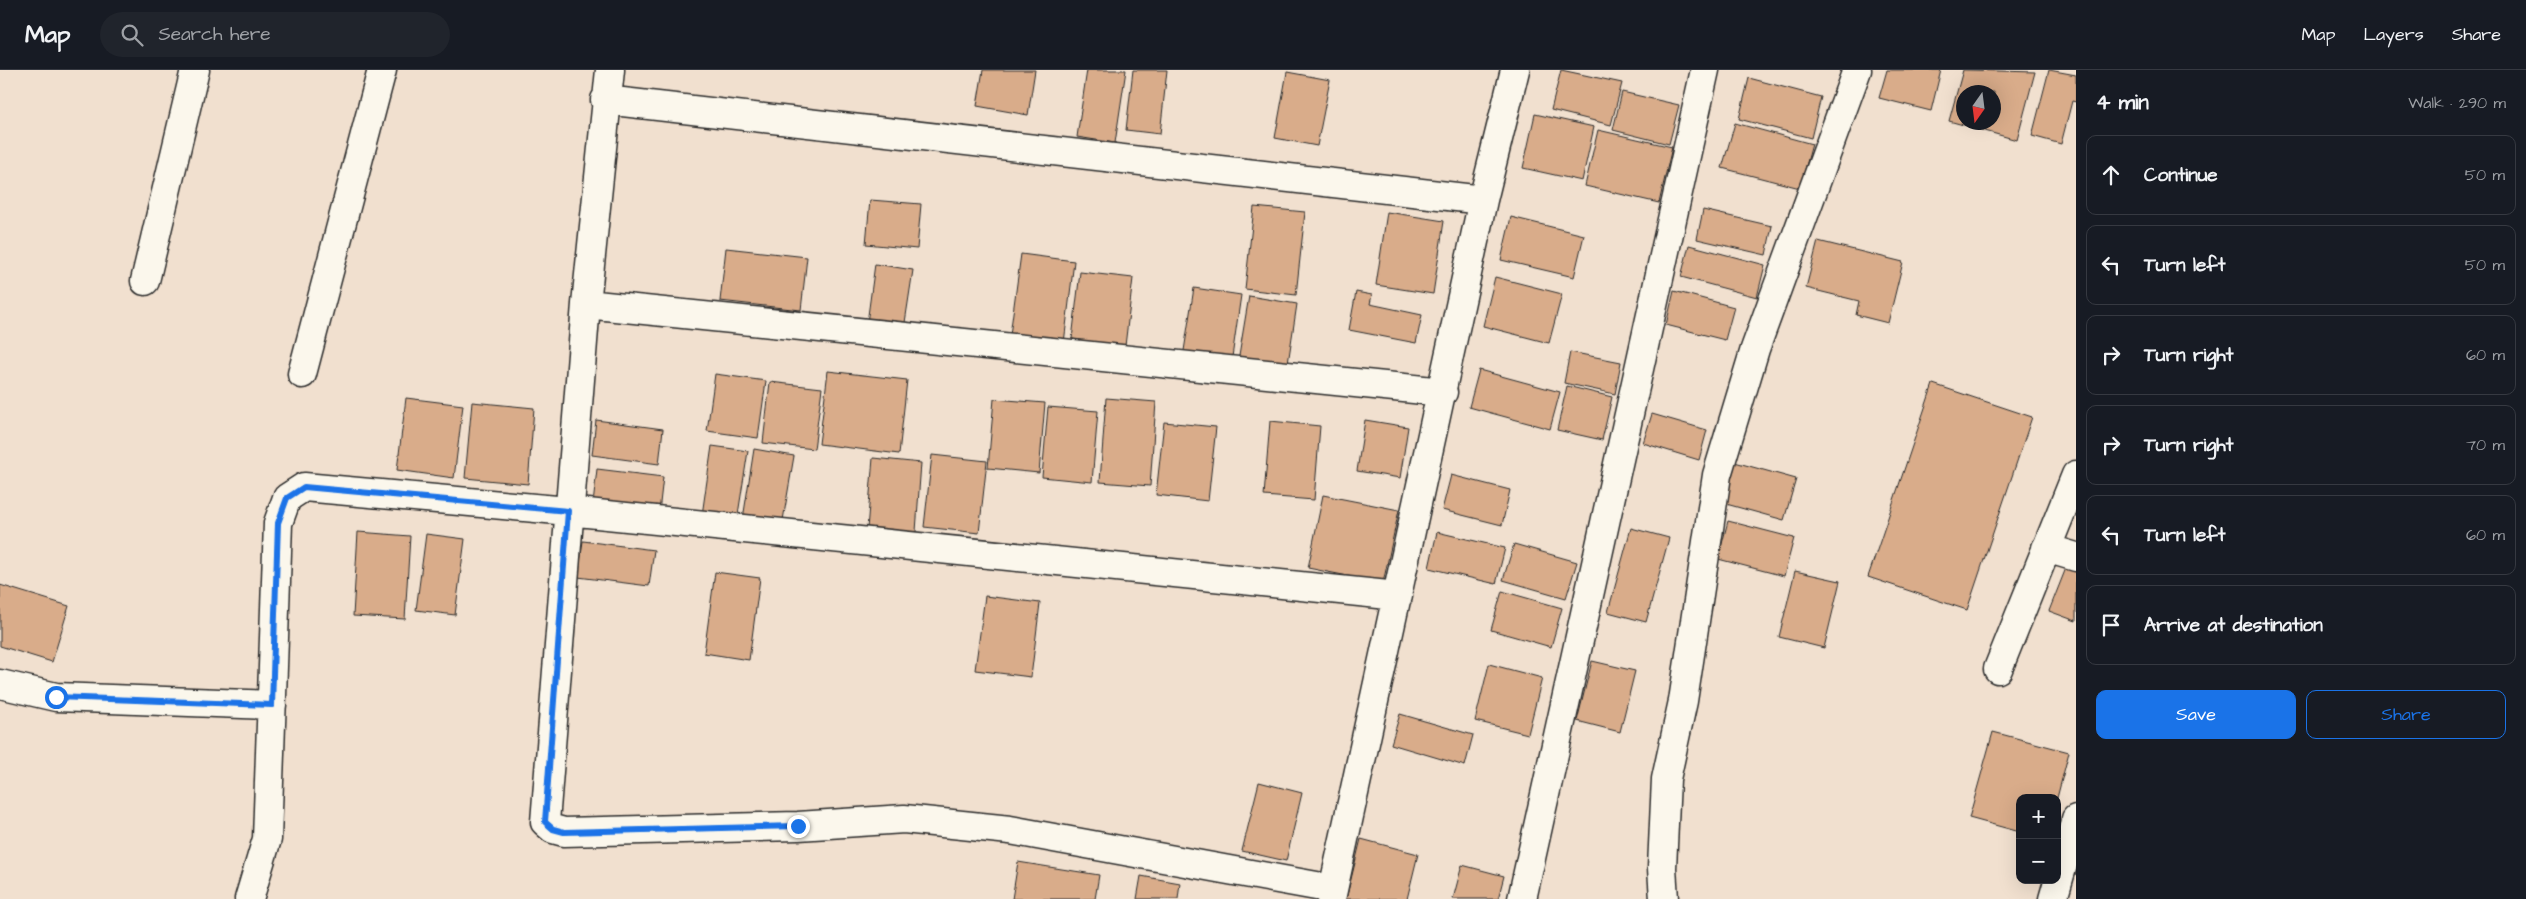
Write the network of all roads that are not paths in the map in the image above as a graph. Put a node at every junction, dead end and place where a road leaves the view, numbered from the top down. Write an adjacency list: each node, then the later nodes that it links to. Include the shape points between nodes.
1 (382, 70): 11 (street)
2 (610, 70): 7 (street)
3 (1515, 70): 8 (street)
4 (1705, 70): 24 (street)
5 (1857, 70): 25 (street, via 1754,349 1717,475 1683,701 1666,779 1662,868)
6 (192, 71): 9 (street)
7 (605, 100): 8 (street); 10 (street)
8 (1483, 200): 12 (street)
9 (145, 281)
10 (586, 304): 12 (street); 14 (street)
11 (302, 374)
12 (1443, 392): 17 (street)
13 (2076, 475): 15 (street)
14 (568, 511): 17 (street); 20 (street, via 304,487 287,498 278,523); 22 (street, via 545,822 553,829 564,832 798,826 904,819 1010,830)
15 (2046, 548): 16 (street); 18 (street)
16 (2076, 557)
17 (1398, 596): 22 (street)
18 (1998, 668)
19 (0, 684): 20 (street, via 56,697)
20 (272, 705): 23 (street, via 267,839)
21 (2076, 819): 26 (street)
22 (1332, 894)
23 (249, 899)
24 (1522, 899)
25 (1664, 899)
26 (2052, 899)

